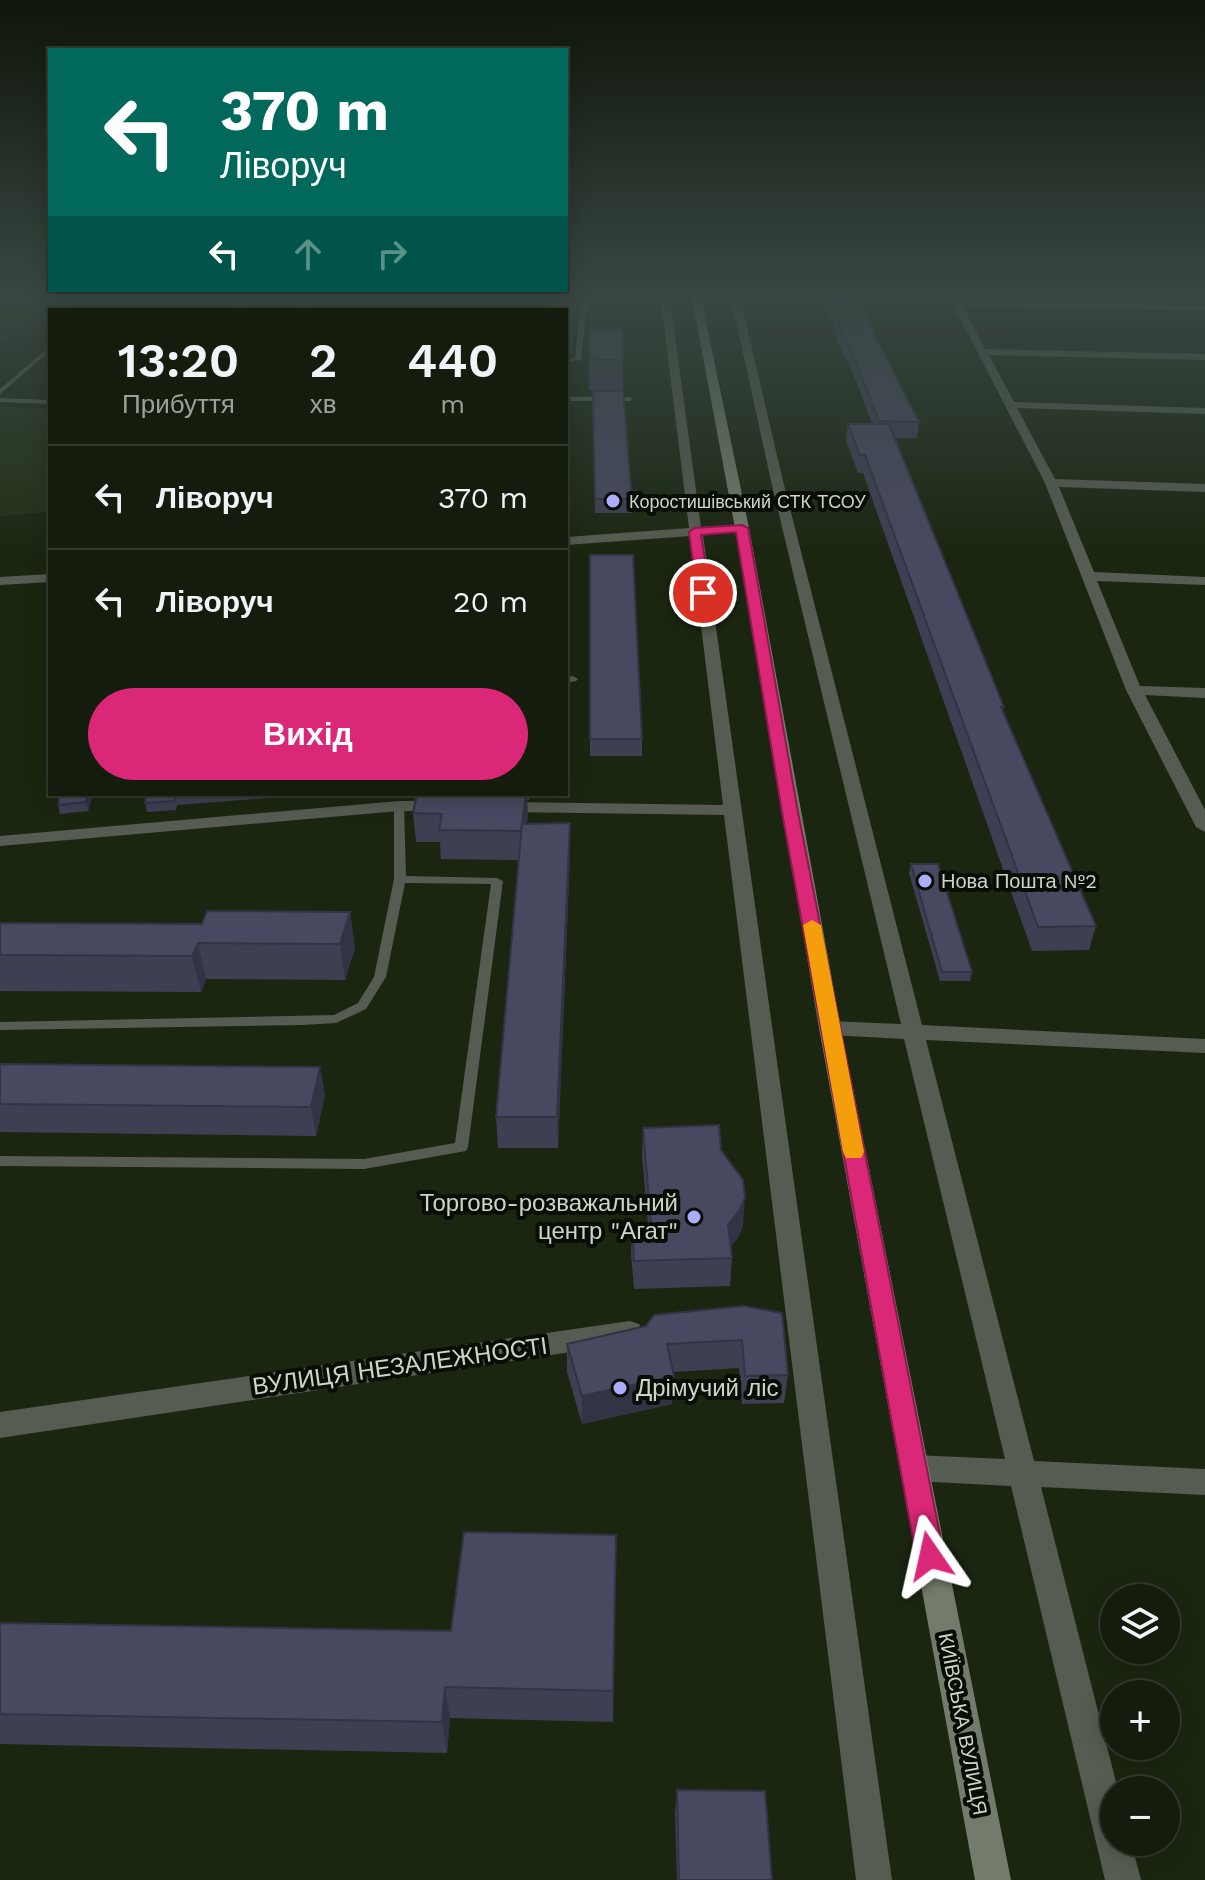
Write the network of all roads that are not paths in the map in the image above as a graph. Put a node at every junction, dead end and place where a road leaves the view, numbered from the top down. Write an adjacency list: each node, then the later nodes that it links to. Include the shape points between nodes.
1 (675, 381): 14 (street)
2 (713, 381): 13 (main road, КИЇВСЬКА ВУЛИЦЯ)
3 (754, 381): 29 (street)
4 (998, 381): 9 (street)
5 (568, 399): 6 (lane)
6 (630, 399)
7 (0, 400): 8 (lane)
8 (48, 402)
9 (1012, 405): 10 (street); 11 (street)
10 (1205, 411)
11 (1051, 483): 12 (street); 16 (street)
12 (1205, 488)
13 (742, 528): 14 (street); 28 (main road, КИЇВСЬКА ВУЛИЦЯ)
14 (695, 532): 15 (street); 23 (street)
15 (568, 541)
16 (1086, 576): 19 (street); 20 (street)
17 (48, 578): 18 (street)
18 (0, 581)
19 (1205, 581)
20 (1134, 690): 21 (street); 24 (street)
21 (1205, 693)
22 (400, 800): 23 (street, via 470,807); 25 (street); 26 (lane)
23 (733, 810): 32 (street)
24 (1205, 827)
25 (0, 841)
26 (400, 879): 27 (lane, via 380,977 362,1006 336,1019); 31 (lane, via 497,881 461,1147 364,1164)
27 (0, 1026)
28 (830, 1028): 29 (street); 36 (main road, КИЇВСЬКА ВУЛИЦЯ)
29 (913, 1033): 30 (street); 37 (street)
30 (1205, 1046)
31 (0, 1161)
32 (801, 1316): 33 (street); 39 (street)
33 (772, 1317)
34 (652, 1328): 35 (street, ВУЛИЦЯ НЕЗАЛЕЖНОСТІ)
35 (0, 1425)
36 (913, 1468): 37 (street); 40 (main road, КИЇВСЬКА ВУЛИЦЯ)
37 (1020, 1473): 38 (street); 41 (street)
38 (1205, 1482)
39 (874, 1880)
40 (993, 1880)
41 (1123, 1880)

